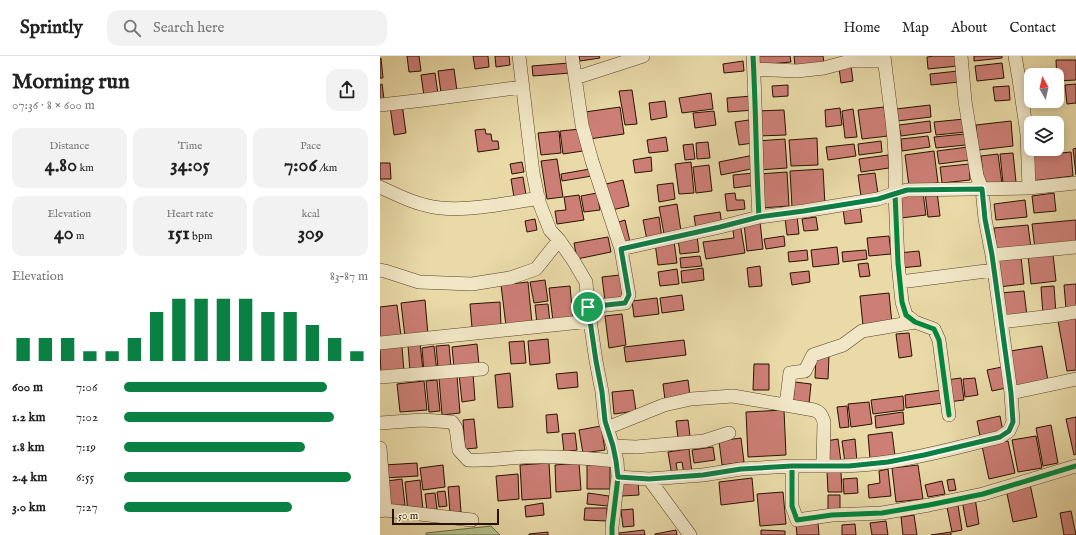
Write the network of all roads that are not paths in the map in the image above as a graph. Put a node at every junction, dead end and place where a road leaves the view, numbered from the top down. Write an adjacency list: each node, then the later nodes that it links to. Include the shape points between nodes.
1 (519, 56): 9 (street)
2 (572, 56): 8 (street)
3 (644, 56): 8 (street)
4 (961, 56): 14 (street, via 966,109 977,176)
5 (1014, 56): 13 (street, via 1027,134)
6 (884, 59): 7 (street, via 850,61 824,68 797,71); 15 (street, via 893,135)
7 (753, 62): 17 (street)
8 (576, 78): 20 (street, via 582,125)
9 (522, 87): 10 (street); 16 (street, via 533,173)
10 (380, 105)
11 (1076, 183): 13 (street)
12 (380, 187): 16 (street, via 411,201 440,208 463,209)
13 (1029, 188): 14 (street)
14 (982, 189): 15 (street, via 907,190); 21 (street)
15 (895, 194): 17 (street); 24 (street)
16 (539, 198): 18 (street, via 550,230)
17 (759, 217): 20 (street)
18 (559, 240): 22 (street, via 536,270 510,278 472,284 419,282); 25 (street, via 586,282)
19 (1076, 247): 21 (street)
20 (621, 249): 25 (street, via 629,295 625,303)
21 (992, 255): 23 (street)
22 (380, 270)
23 (994, 270): 24 (street); 29 (street)
24 (900, 282): 28 (street, via 906,315)
25 (588, 307): 27 (street)
26 (1076, 312): 29 (street)
27 (591, 321): 30 (street); 38 (street)
28 (915, 322): 35 (street, via 862,331 842,345 813,355 805,371 790,373); 36 (street, via 934,329 939,340)
29 (1001, 322): 34 (street)
30 (380, 343)
31 (482, 369): 32 (street)
32 (380, 378)
33 (1076, 379): 34 (street)
34 (1011, 393): 44 (street, via 1013,422 1009,431 1000,437 888,462)
35 (786, 405): 38 (street, via 734,396 691,399 664,404); 44 (street, via 814,410 822,416)
36 (949, 415)
37 (380, 423): 42 (street, via 422,420 452,422 456,428 459,450 468,460 580,457)
38 (607, 428): 40 (street)
39 (729, 433): 40 (street, via 704,441)
40 (613, 446): 42 (street)
41 (380, 448): 48 (street)
42 (616, 461): 46 (street)
43 (792, 466): 44 (street); 45 (street, via 792,506 797,520 832,515 882,513 929,505 983,494); 47 (street)
44 (824, 466)
45 (1076, 466)
46 (618, 477): 47 (street); 50 (street)
47 (649, 479): 51 (street)
48 (383, 510): 49 (street)
49 (472, 520)
50 (612, 535)
51 (690, 535)

